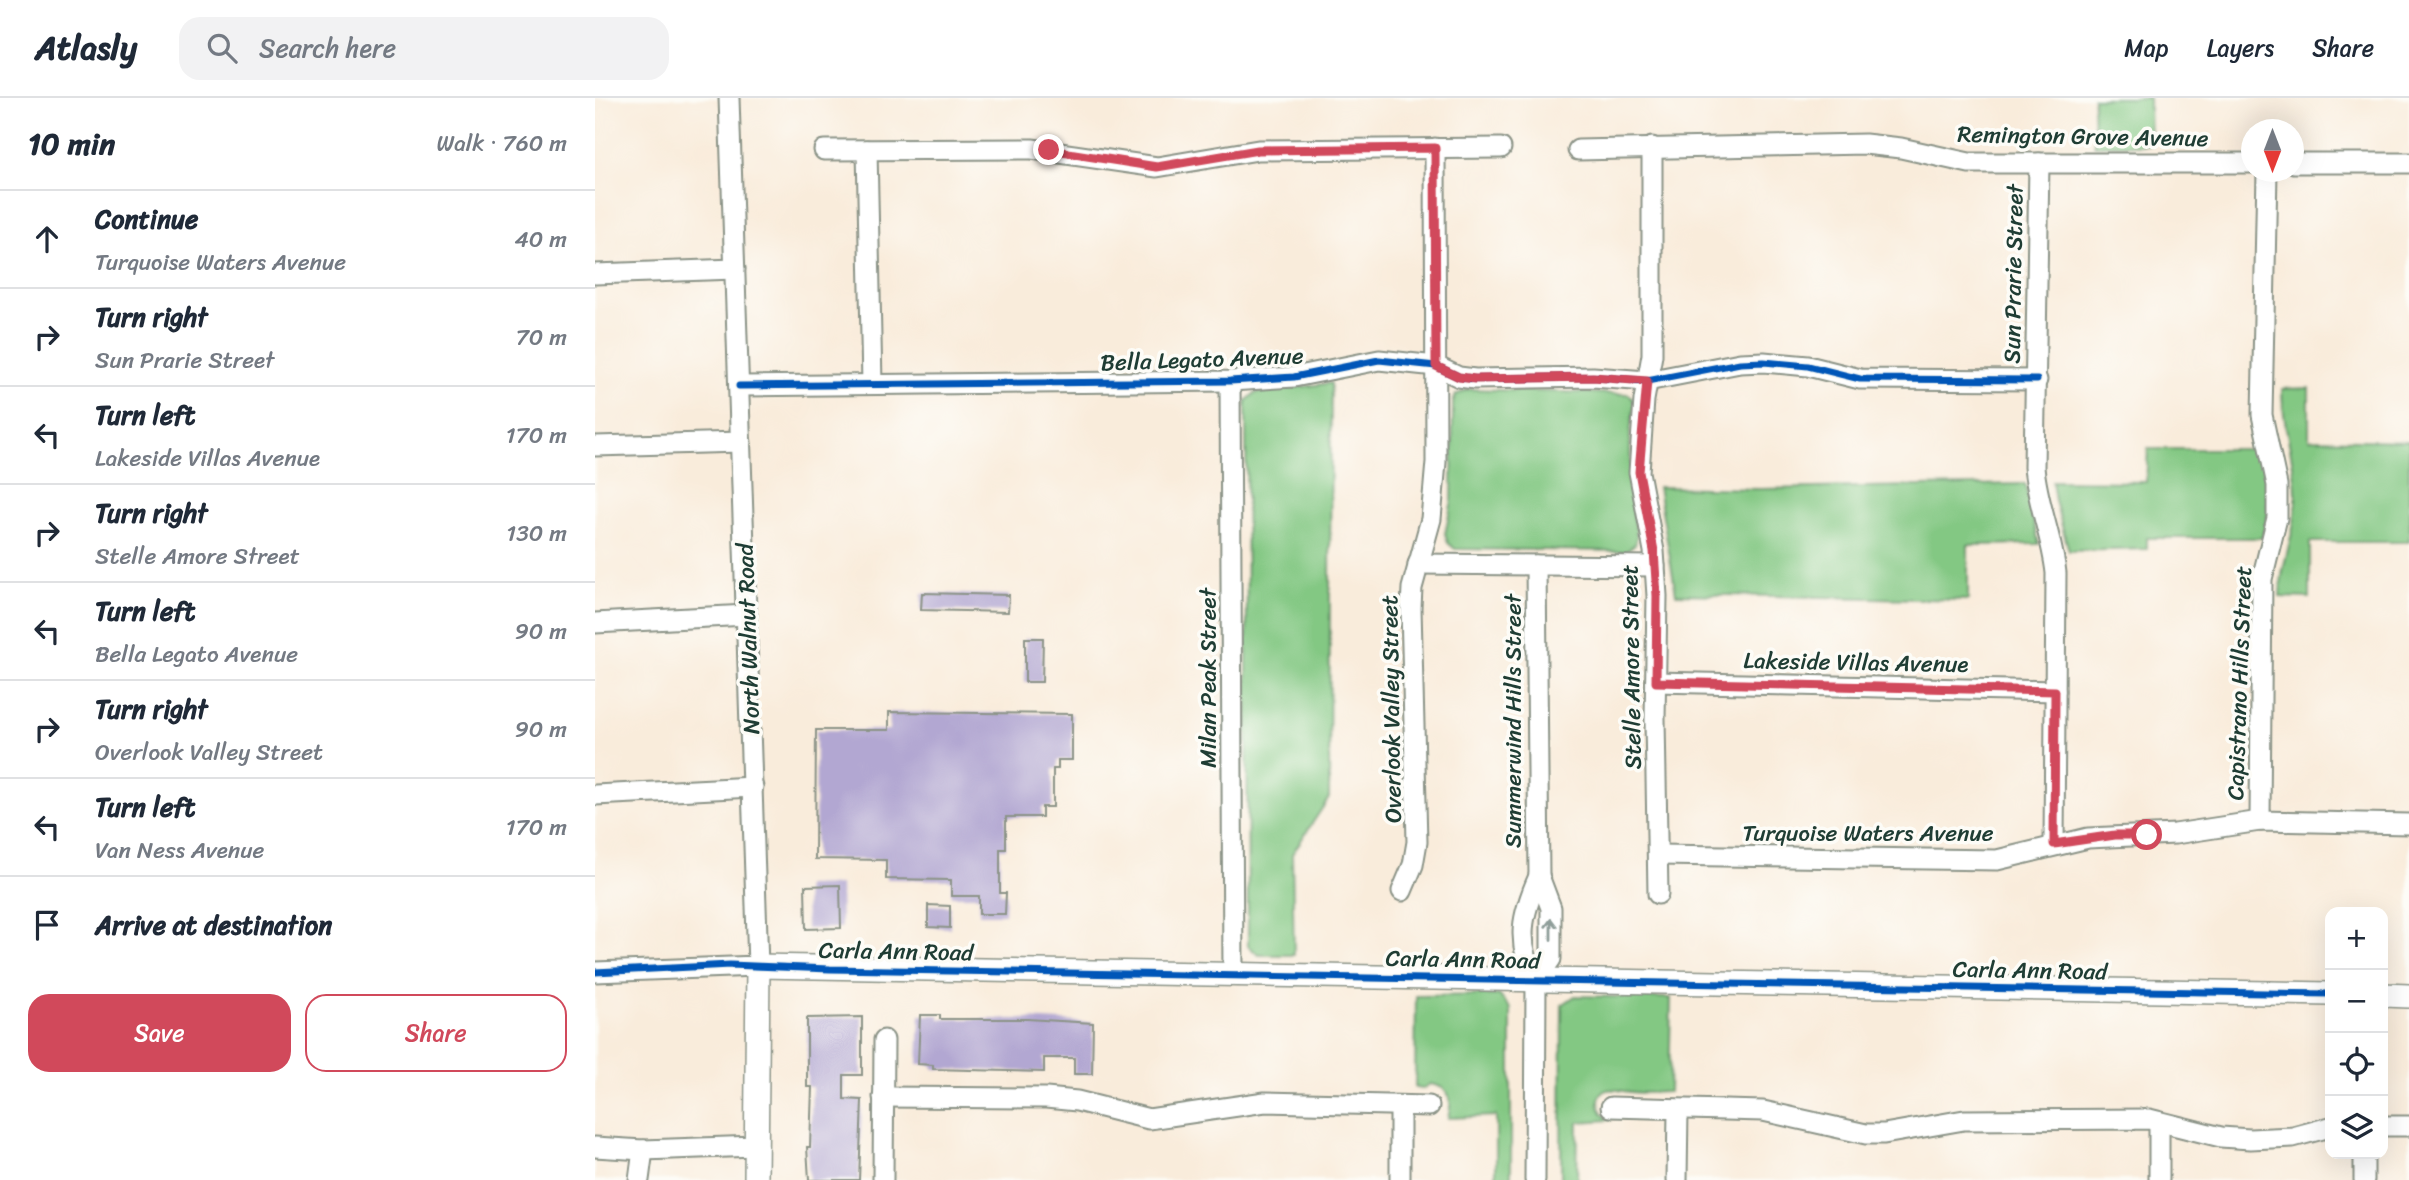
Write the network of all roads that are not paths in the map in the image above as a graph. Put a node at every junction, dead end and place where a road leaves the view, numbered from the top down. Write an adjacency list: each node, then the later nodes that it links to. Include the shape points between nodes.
1 (729, 98): 13 (street, North Walnut Road)
2 (1652, 147): 7 (street, Remington Grove Avenue); 8 (street, Remington Grove Avenue, via 1865,144 1969,163); 18 (street, Stelle Amore Street, via 1652,355)
3 (1435, 148): 4 (street); 6 (street, via 1258,150 1157,167 1033,149); 15 (street, Overlook Valley Street)
4 (1501, 148)
5 (824, 150): 6 (street)
6 (867, 150): 19 (street)
7 (1578, 150)
8 (2039, 163): 9 (street, Remington Grove Avenue); 16 (street, Sun Prarie Street)
9 (2241, 163)
10 (2304, 163): 11 (street)
11 (2409, 163)
12 (2267, 182): 32 (street, Capistrano Hills Street, via 2262,415 2277,485 2277,518 2262,579)
13 (735, 269): 14 (street); 20 (street, North Walnut Road)
14 (595, 274)
15 (1436, 366): 17 (street, Bella Legato Avenue, via 1379,360 1294,377); 18 (street, Bella Legato Avenue, via 1475,379); 23 (street, Overlook Valley Street, via 1432,507)
16 (2037, 380): 18 (street, Bella Legato Avenue, via 1860,379 1808,366 1764,362); 29 (street, Sun Prarie Street, via 2036,484 2056,573)
17 (1230, 381): 19 (street, Bella Legato Avenue); 41 (street, Milan Peak Street)
18 (1647, 381): 25 (street, Stelle Amore Street, via 1639,472)
19 (872, 384): 20 (street, Bella Legato Avenue)
20 (739, 386): 21 (street, North Walnut Road)
21 (741, 442): 22 (street); 26 (street, North Walnut Road)
22 (595, 446)
23 (1418, 564): 24 (street); 37 (street, Overlook Valley Street, via 1411,608 1417,842)
24 (1536, 565): 25 (street); 36 (street, Summerwind Hills Street)
25 (1655, 566): 28 (street, Stelle Amore Street)
26 (747, 615): 27 (street); 30 (street, North Walnut Road)
27 (595, 623)
28 (1656, 682): 29 (street, Lakeside Villas Avenue); 35 (street, Stelle Amore Street)
29 (2055, 691): 34 (street, Sun Prarie Street)
30 (753, 787): 31 (street); 39 (street, North Walnut Road)
31 (595, 795)
32 (2260, 821): 33 (street, Turquoise Waters Avenue); 34 (street, Turquoise Waters Avenue)
33 (2409, 824)
34 (2054, 844): 35 (street, Turquoise Waters Avenue, via 1997,860)
35 (1658, 855): 38 (street, Stelle Amore Street)
36 (1539, 876): 42 (street, Summerwind Hills Street, via 1524,910 1524,958); 42 (street, Summerwind Hills Street, one-way to 36, via 1551,959 1551,908)
37 (1402, 891)
38 (1658, 894)
39 (758, 966): 40 (street, Carla Ann Road); 41 (street, Carla Ann Road); 56 (street, North Walnut Road)
40 (595, 972)
41 (1233, 975): 42 (street, Carla Ann Road)
42 (1536, 980): 43 (street, Carla Ann Road); 64 (street)
43 (2325, 994)
44 (2388, 995): 45 (street)
45 (2409, 996)
46 (884, 1040): 47 (street)
47 (883, 1097): 50 (street, via 1046,1098 1149,1119 1265,1102); 62 (street)
48 (1429, 1106): 50 (street)
49 (1611, 1107): 51 (street)
50 (1400, 1108): 63 (street)
51 (1678, 1110): 52 (street, via 1763,1111 1866,1134 1964,1121 2125,1118); 65 (street)
52 (2159, 1122): 55 (street, via 2250,1139 2293,1137); 66 (street)
53 (2388, 1126): 54 (street)
54 (2409, 1126)
55 (2325, 1128)
56 (756, 1146): 58 (street); 61 (street, North Walnut Road)
57 (595, 1147): 58 (street)
58 (643, 1150): 60 (street)
59 (2364, 1159): 67 (street)
60 (639, 1180)
61 (756, 1180)
62 (883, 1180)
63 (1400, 1180)
64 (1535, 1180)
65 (1677, 1180)
66 (2159, 1180)
67 (2364, 1180)

